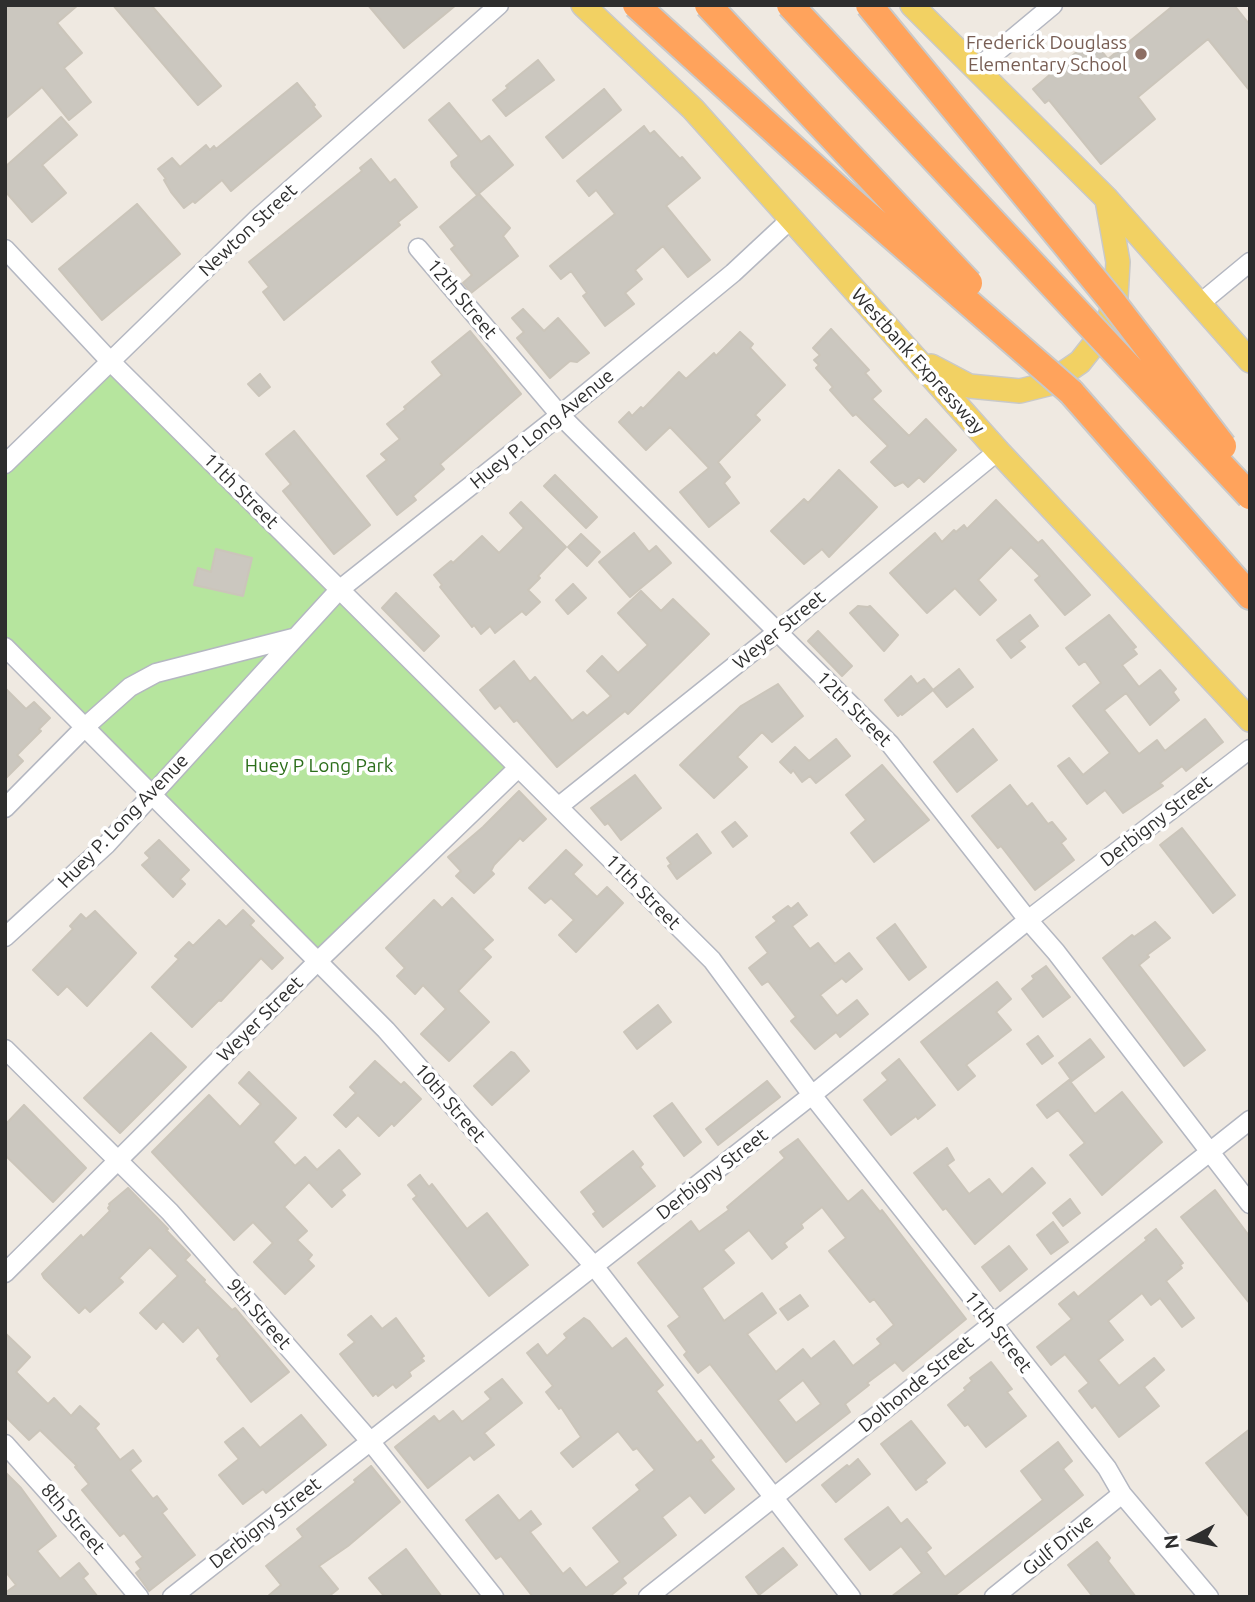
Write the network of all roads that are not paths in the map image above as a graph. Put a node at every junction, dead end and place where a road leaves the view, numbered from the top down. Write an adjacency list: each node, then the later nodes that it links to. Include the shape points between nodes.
1 (499, 5): 17 (street, Newton Street, via 258,218)
2 (583, 5): 11 (main road, Westbank Expressway, via 693,109)
3 (636, 5): 19 (highway, bridge)
4 (708, 5): 19 (highway, bridge)
5 (790, 5): 24 (highway, bridge)
6 (869, 5): 23 (highway, bridge, via 1119,310)
7 (912, 5): 9 (main road)
8 (1054, 5): 9 (street)
9 (975, 70): 10 (main road)
10 (1107, 199): 15 (main road); 16 (main road, via 1118,262 1112,314 1090,352 1064,375 1020,391 969,386)
11 (791, 219): 16 (main road, Westbank Expressway); 20 (street, Huey P. Long Avenue, via 733,273)
12 (418, 247): 20 (street, 12th Street)
13 (5, 249): 17 (street, 11th Street)
14 (1250, 261): 15 (street)
15 (1198, 306): 18 (main road)
16 (908, 351): 21 (main road, Westbank Expressway)
17 (110, 361): 22 (street, Newton Street); 25 (street, 11th Street)
18 (1250, 362)
19 (1071, 392): 26 (highway)
20 (560, 415): 25 (street, Huey P. Long Avenue); 27 (street, 12th Street)
21 (998, 451): 27 (street, Weyer Street); 30 (main road, Westbank Expressway)
22 (5, 464)
23 (1250, 481)
24 (1250, 496)
25 (339, 590): 28 (street, Huey P. Long Avenue); 33 (street, 11th Street)
26 (1250, 596)
27 (777, 632): 35 (street, Weyer Street); 37 (street, 12th Street, via 890,744)
28 (293, 638): 31 (street, via 156,674 130,687); 34 (street, Huey P. Long Avenue)
29 (5, 647): 31 (street, 10th Street)
30 (1250, 720)
31 (85, 727): 34 (street, 10th Street); 36 (street)
32 (1250, 749): 37 (street, Derbigny Street)
33 (518, 768): 35 (street, 11th Street); 39 (street, Weyer Street)
34 (152, 796): 38 (street, Huey P. Long Avenue); 39 (street, 10th Street)
35 (558, 807): 41 (street, 11th Street, via 712,960)
36 (5, 808)
37 (1028, 920): 41 (street, Derbigny Street); 43 (street, 12th Street)
38 (5, 937)
39 (317, 962): 44 (street, Weyer Street); 46 (street, 10th Street, via 386,1030)
40 (5, 1049): 44 (street, 9th Street)
41 (813, 1095): 46 (street, Derbigny Street); 48 (street, 11th Street)
42 (1250, 1120): 43 (street, Dolhonde Street)
43 (1209, 1151): 45 (street, 12th Street); 48 (street, Dolhonde Street)
44 (118, 1161): 47 (street, Weyer Street); 49 (street, 9th Street, via 170,1212)
45 (1250, 1204)
46 (594, 1266): 49 (street, Derbigny Street); 52 (street, 10th Street)
47 (5, 1273)
48 (991, 1324): 51 (street, 11th Street, via 1107,1468); 52 (street, Dolhonde Street)
49 (370, 1441): 54 (street, Derbigny Street); 55 (street, 9th Street)
50 (5, 1444): 53 (street, 8th Street)
51 (1122, 1494): 58 (street, Gulf Drive); 59 (street, 11th Street)
52 (774, 1497): 56 (street, Dolhonde Street); 57 (street, 10th Street)
53 (138, 1597)
54 (172, 1597)
55 (494, 1597)
56 (648, 1597)
57 (851, 1597)
58 (994, 1597)
59 (1209, 1597)

